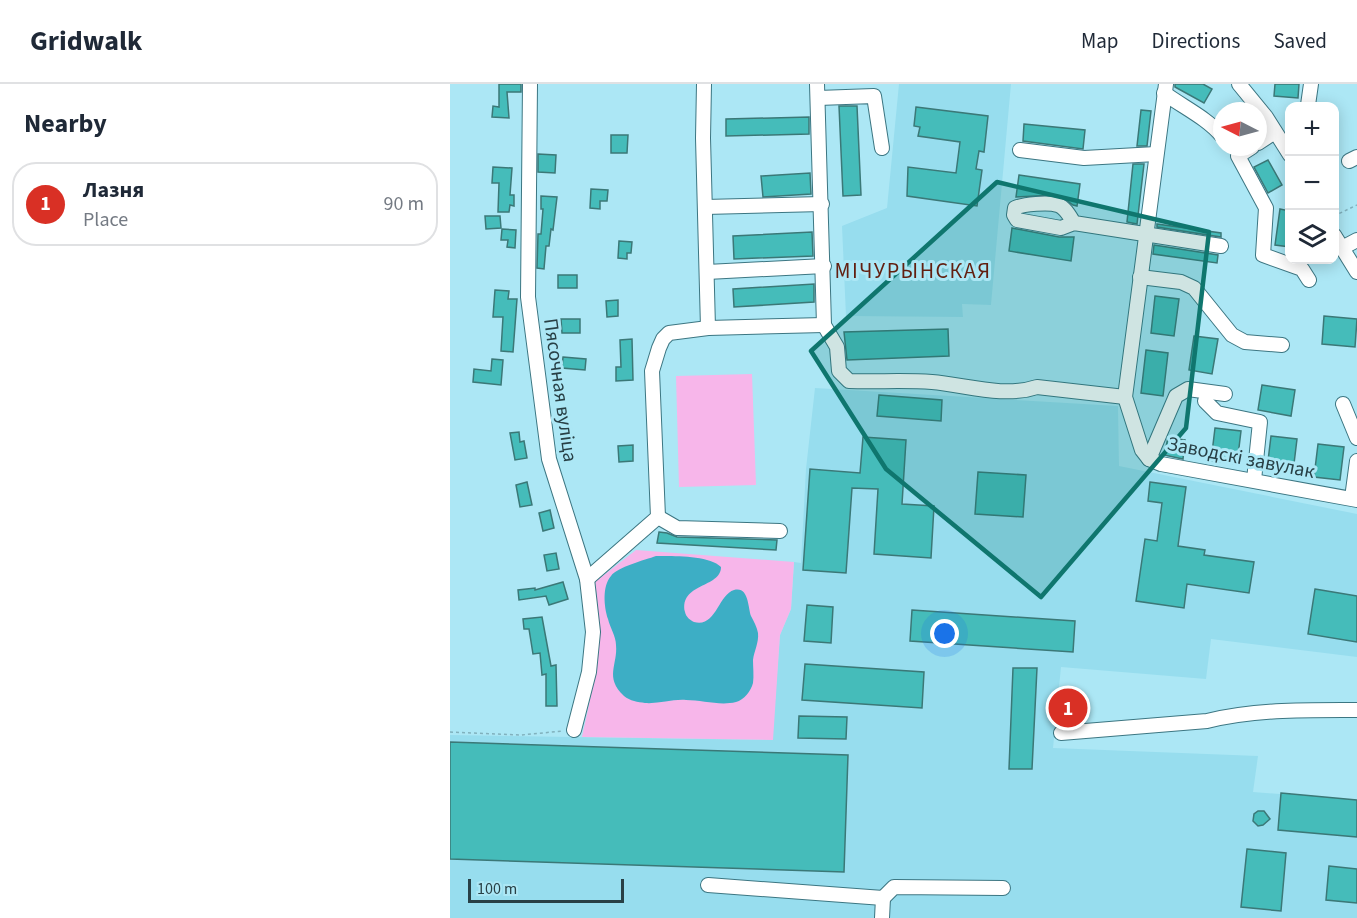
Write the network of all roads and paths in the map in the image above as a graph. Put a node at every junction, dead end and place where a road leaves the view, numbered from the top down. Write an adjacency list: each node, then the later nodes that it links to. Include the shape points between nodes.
1 (530, 84): 45 (street, Пясочная вуліца, via 528,297 549,459)
2 (704, 84): 18 (street)
3 (1239, 84): 9 (street)
4 (1311, 84): 7 (street)
5 (1165, 88): 8 (street, via 1184,108); 14 (street)
6 (817, 91): 12 (street, via 874,96); 16 (street)
7 (1308, 102)
8 (1213, 125)
9 (1275, 132): 10 (street); 11 (street)
10 (1267, 137)
11 (1285, 147)
12 (882, 148)
13 (1020, 150): 14 (street, via 1084,158)
14 (1156, 154): 21 (street)
15 (1236, 156): 30 (street, via 1266,208 1263,255 1302,269)
16 (822, 204): 18 (street); 26 (street)
17 (1357, 205): 19 (path)
18 (705, 207): 27 (street)
19 (1339, 214)
20 (1074, 223): 21 (street)
21 (1145, 234): 24 (street); 29 (street)
22 (1357, 240): 25 (street)
23 (1339, 242): 25 (street)
24 (1221, 246)
25 (1342, 248): 28 (street)
26 (824, 266): 27 (street); 31 (street)
27 (707, 272): 32 (street)
28 (1357, 272)
29 (1140, 277): 33 (street, via 1181,282 1194,288 1232,335 1245,342); 35 (street)
30 (1309, 280)
31 (824, 325): 32 (street); 35 (street, via 837,347 839,371 849,381 932,382 1011,391 1037,387)
32 (708, 328): 43 (street, via 669,333 654,361)
33 (1282, 345)
34 (1225, 394): 39 (street, via 1188,389 1176,396)
35 (1125, 397): 39 (street, Заводскі завулак, via 1142,450)
36 (1205, 401): 41 (street, via 1217,413 1260,422)
37 (1342, 404): 38 (street)
38 (1357, 438)
39 (1149, 459): 41 (street, Заводскі завулак)
40 (1357, 462): 42 (street)
41 (1254, 480): 42 (street, Заводскі завулак)
42 (1354, 499)
43 (658, 517): 44 (street, via 677,528); 45 (street)
44 (780, 531)
45 (587, 579): 47 (street, Пясочная вуліца, via 593,632 589,672)
46 (1357, 710): 49 (street, via 1277,711)
47 (574, 730): 48 (path, via 521,735)
48 (450, 732)
49 (1061, 733)
50 (708, 885): 52 (street)
51 (1003, 888): 52 (street, via 894,887)
52 (883, 898): 53 (street)
53 (882, 918)

